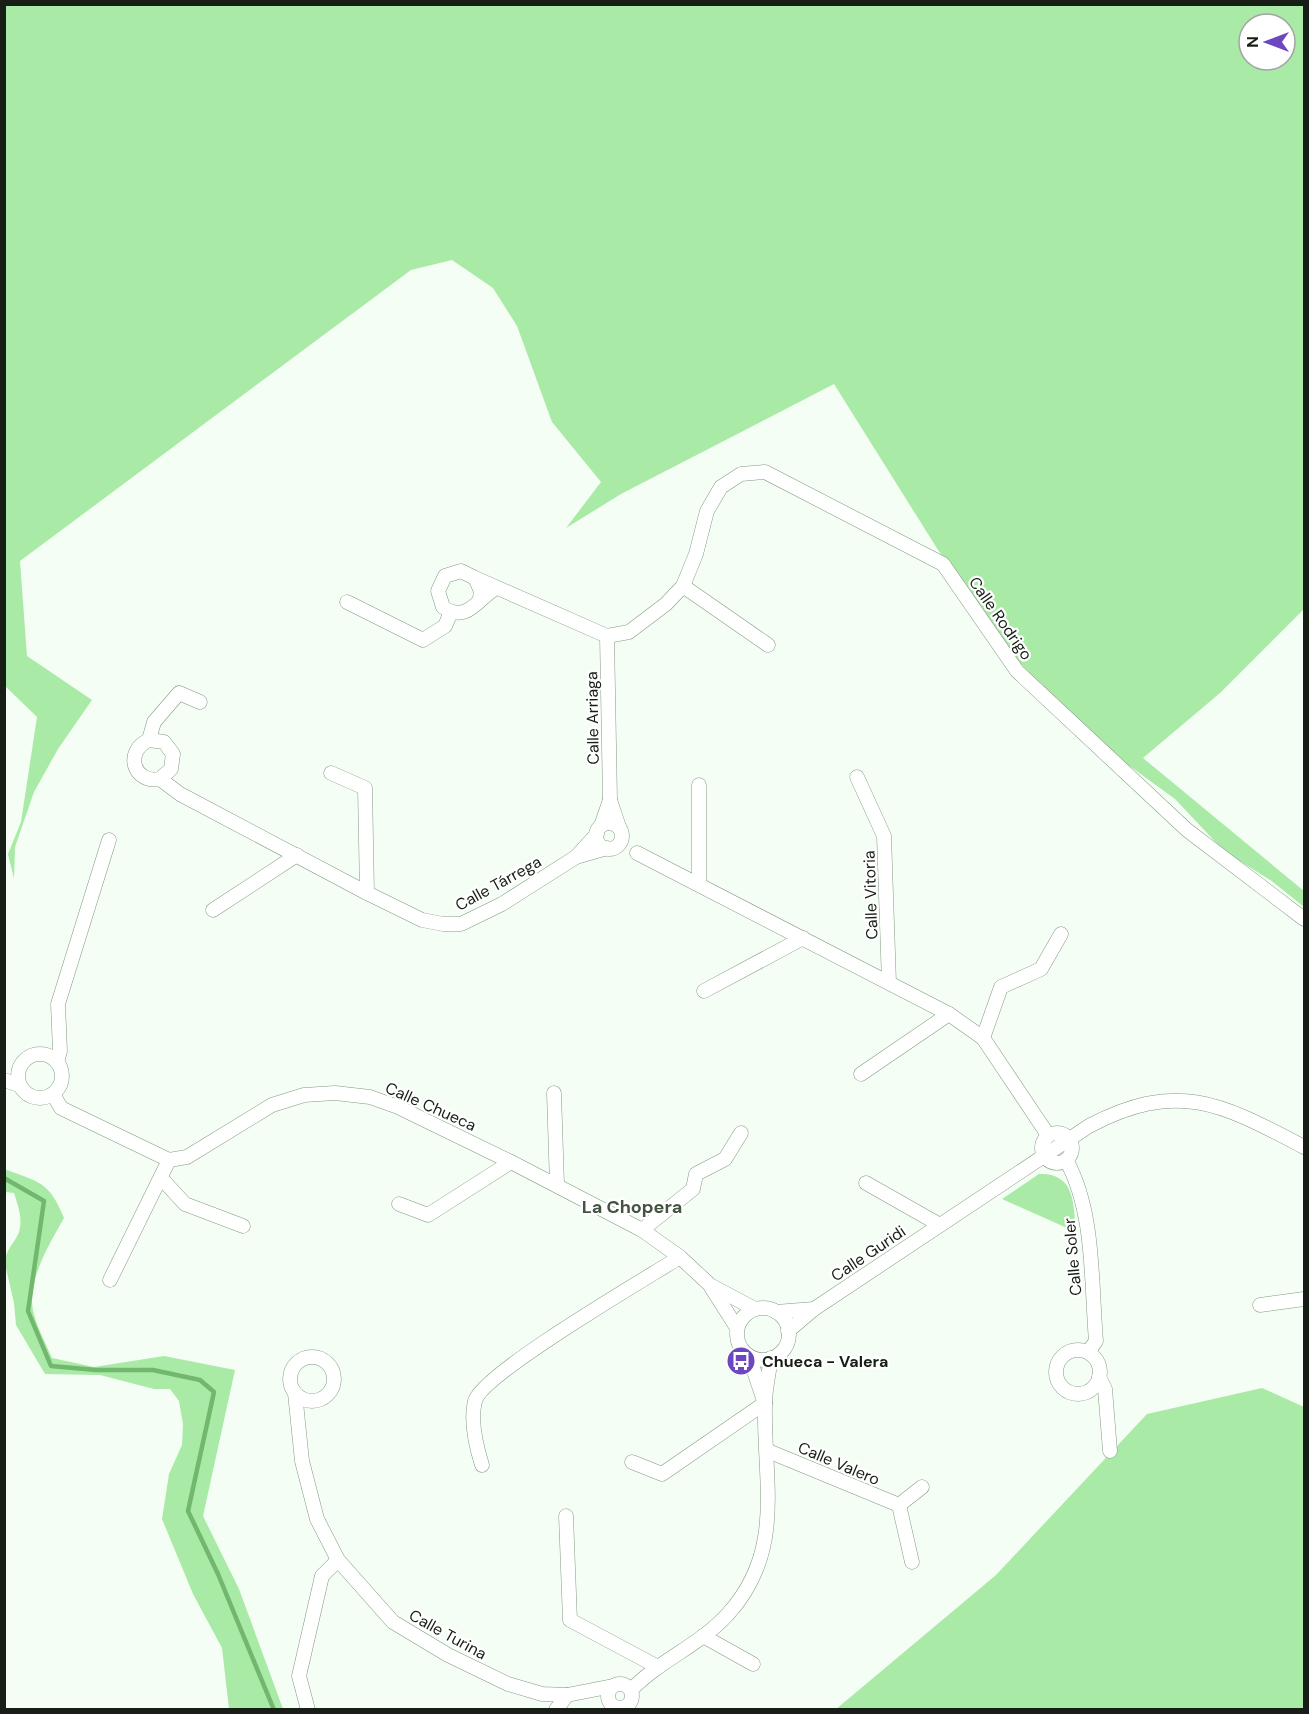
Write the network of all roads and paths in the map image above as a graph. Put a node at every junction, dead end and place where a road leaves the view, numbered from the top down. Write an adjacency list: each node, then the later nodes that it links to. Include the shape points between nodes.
1 (476, 578): 3 (street); 4 (street); 6 (street, via 469,573 452,572 440,582 438,599)
2 (683, 586): 7 (street, Calle Rodrigo, via 629,632); 8 (street); 26 (street, Calle Rodrigo, via 696,554 706,511 721,487 741,474 765,472 943,564 1017,671 1187,830)
3 (496, 588): 4 (street); 7 (street)
4 (480, 598): 6 (street, via 469,612)
5 (347, 602): 6 (street, via 423,640 445,626)
6 (451, 612)
7 (607, 636): 15 (street, Calle Arriaga)
8 (768, 645)
9 (200, 702): 10 (street, Calle Tárrega, via 179,693 154,722)
10 (149, 740): 13 (street, via 164,742 173,754 171,769); 13 (street, Calle Tárrega, via 136,748 133,763 141,776)
11 (331, 773): 24 (street, via 365,788)
12 (857, 777): 29 (street, Calle Vitoria, via 884,836)
13 (160, 779): 21 (street, Calle Tárrega, via 180,794)
14 (699, 785): 23 (street)
15 (610, 800): 16 (street, Calle Arriaga); 17 (street, Calle Arriaga)
16 (620, 829): 17 (street, via 610,823); 19 (street, via 621,842); 20 (street)
17 (599, 830): 19 (street, via 598,843); 22 (street, Calle Tárrega)
18 (109, 840): 33 (street, via 58,1004)
19 (610, 848): 20 (street); 22 (street, Calle Tárrega)
20 (637, 853): 23 (street)
21 (297, 855): 24 (street, Calle Tárrega); 25 (street)
22 (576, 857): 24 (street, Calle Tárrega, via 502,904 461,924 422,920)
23 (699, 883): 28 (street)
24 (367, 893)
25 (213, 910)
26 (1305, 919)
27 (1061, 934): 32 (street, via 1041,969 1001,987)
28 (803, 938): 29 (street); 30 (street)
29 (889, 983): 31 (street)
30 (704, 991)
31 (949, 1014): 32 (street); 34 (street)
32 (983, 1038): 40 (street)
33 (57, 1062): 36 (street, via 44,1054 28,1057 18,1070); 37 (street, via 62,1079)
34 (861, 1074)
35 (4, 1080): 36 (street)
36 (19, 1085): 37 (street, via 30,1096)
37 (53, 1094): 44 (street, via 61,1108)
38 (554, 1094): 49 (street)
39 (741, 1133): 53 (street, via 725,1160 696,1174 693,1189)
40 (1048, 1136): 41 (street, via 1058,1133); 43 (street, via 1042,1146)
41 (1070, 1140): 42 (street, Calle Guridi, via 1112,1114 1141,1104 1184,1100 1239,1113); 43 (street, Calle Guridi); 45 (street, via 1072,1147)
42 (1305, 1147)
43 (1044, 1157): 45 (street, via 1055,1163); 51 (street, Calle Guridi)
44 (169, 1160): 46 (street, Calle Chueca, via 187,1156 272,1105 304,1095 335,1093 370,1097 398,1107); 47 (street)
45 (1066, 1160): 64 (street, Calle Soler, via 1084,1206 1096,1341)
46 (511, 1162): 49 (street, Calle Chueca); 50 (street, via 428,1215)
47 (161, 1178): 52 (street, via 185,1204); 55 (street)
48 (866, 1183): 51 (street, Calle Guridi)
49 (557, 1185): 53 (street, Calle Chueca)
50 (399, 1204)
51 (940, 1225): 60 (street, Calle Guridi)
52 (243, 1226)
53 (642, 1230): 54 (street, Calle Chueca)
54 (680, 1257): 56 (street, Calle Chueca); 73 (street, via 489,1380 475,1400 474,1442)
55 (110, 1280)
56 (710, 1285): 59 (street, Calle Chueca); 62 (street, Calle Chueca)
57 (1305, 1299): 58 (street)
58 (1260, 1305)
59 (755, 1309): 61 (street); 62 (street, via 747,1313)
60 (814, 1309): 61 (street, Calle Guridi); 63 (street, Calle Guridi)
61 (776, 1312): 63 (street)
62 (737, 1328): 65 (street, via 739,1344)
63 (788, 1331): 66 (street, via 782,1350)
64 (1088, 1352): 67 (street, via 1098,1365); 67 (street, via 1065,1354 1056,1368 1060,1384 1065,1390 1081,1393 1089,1390)
65 (749, 1356): 66 (street); 69 (street)
66 (771, 1358): 69 (street)
67 (1099, 1377): 71 (street, via 1105,1389)
68 (295, 1393): 77 (street, Calle Turina, via 302,1461 317,1519)
69 (765, 1403): 70 (street); 72 (street, via 662,1474)
70 (768, 1450): 75 (street, Calle Valero); 79 (street, via 768,1524 763,1554 728,1614)
71 (1110, 1450)
72 (632, 1462)
73 (482, 1464)
74 (922, 1487): 75 (street)
75 (898, 1505): 78 (street)
76 (566, 1515): 81 (street, via 570,1620)
77 (338, 1560): 82 (street, Calle Turina, via 393,1622 448,1655 508,1684 542,1694); 85 (street, via 322,1576 299,1676)
78 (912, 1562)
79 (703, 1636): 80 (street); 81 (street)
80 (753, 1664)
81 (658, 1667): 83 (street)
82 (574, 1694): 83 (street, Calle Turina); 84 (street, Calle Turina); 86 (street)
83 (625, 1695): 84 (street, via 622,1708); 84 (street, via 608,1694)
84 (611, 1705)
85 (308, 1710)
86 (556, 1710)

